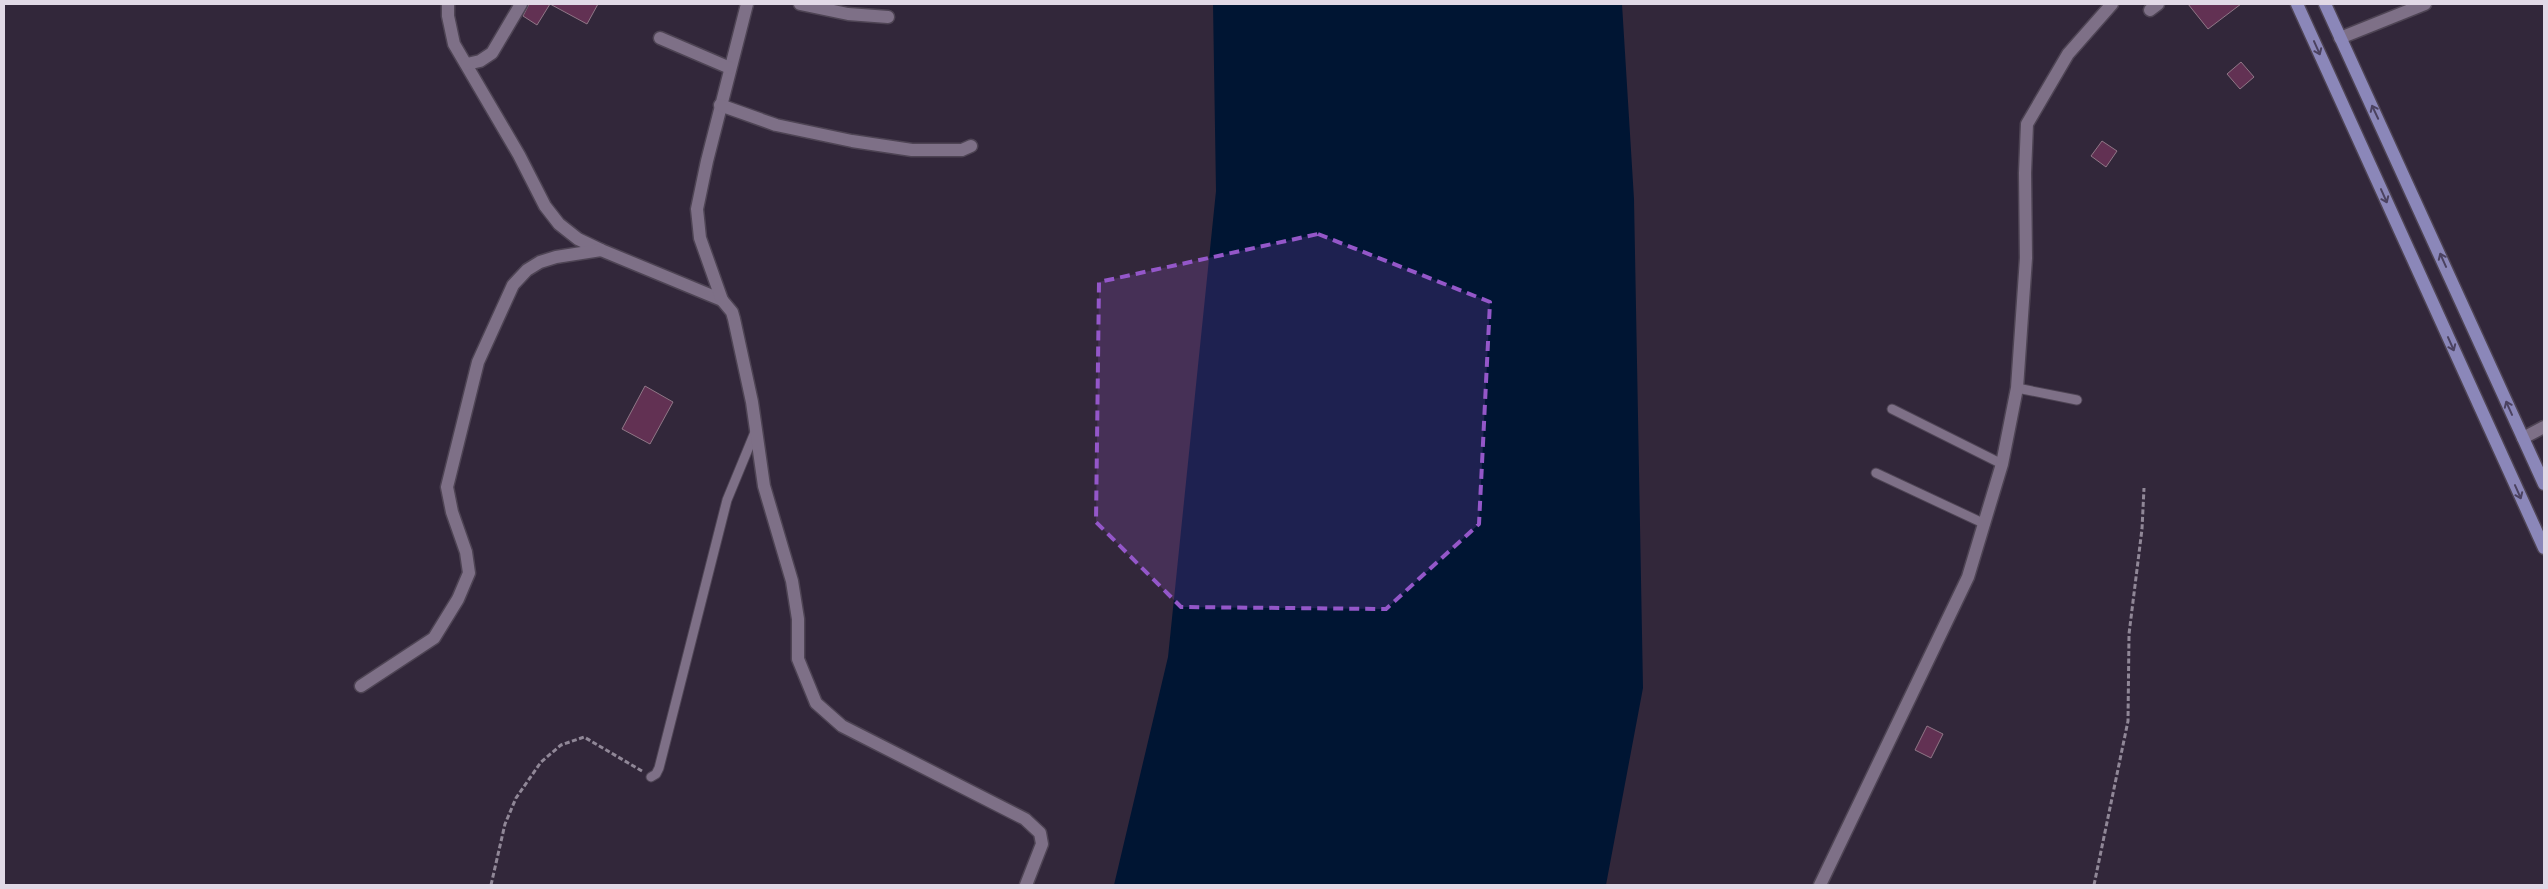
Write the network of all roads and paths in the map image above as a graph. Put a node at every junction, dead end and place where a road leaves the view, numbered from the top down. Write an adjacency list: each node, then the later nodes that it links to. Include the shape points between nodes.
1 (448, 4): 12 (street, via 452,38)
2 (521, 4): 12 (street, via 492,53)
3 (747, 4): 13 (street)
4 (800, 4): 9 (street, via 848,14)
5 (2112, 4): 18 (street, via 2068,54 2028,124 2026,258)
6 (2297, 4): 29 (main road, one-way to 29)
7 (2325, 4): 11 (main road)
8 (2426, 4): 11 (street)
9 (888, 17)
10 (660, 38): 13 (street)
11 (2340, 38): 23 (main road, one-way to 11)
12 (467, 64): 16 (street, via 545,206 559,224 578,239)
13 (730, 68): 14 (street)
14 (720, 105): 15 (street, via 776,125 852,141 912,150 962,150); 17 (street, via 697,209 700,238)
15 (971, 146)
16 (601, 250): 17 (street); 30 (street, via 540,262 513,285 478,362 447,487 469,573 458,599 434,638)
17 (722, 300): 22 (street, via 734,319)
18 (2017, 388): 19 (lane); 24 (street)
19 (2077, 400)
20 (1892, 409): 24 (lane)
21 (2544, 427): 23 (street)
22 (756, 429): 31 (lane, via 727,500 658,768); 33 (street, via 764,486 792,581 798,619 798,659 816,703 842,726 1026,819 1040,833 1042,844)
23 (2523, 438): 26 (main road)
24 (2002, 464): 28 (street)
25 (1876, 473): 28 (lane)
26 (2544, 484)
27 (2144, 488): 35 (path, via 2129,634 2128,721)
28 (1985, 524): 34 (street, via 1968,577)
29 (2544, 548)
30 (361, 686)
31 (651, 777): 32 (path, via 584,737 561,745 541,762 516,798 505,824)
32 (491, 885)
33 (1026, 885)
34 (1820, 885)
35 (2094, 885)

